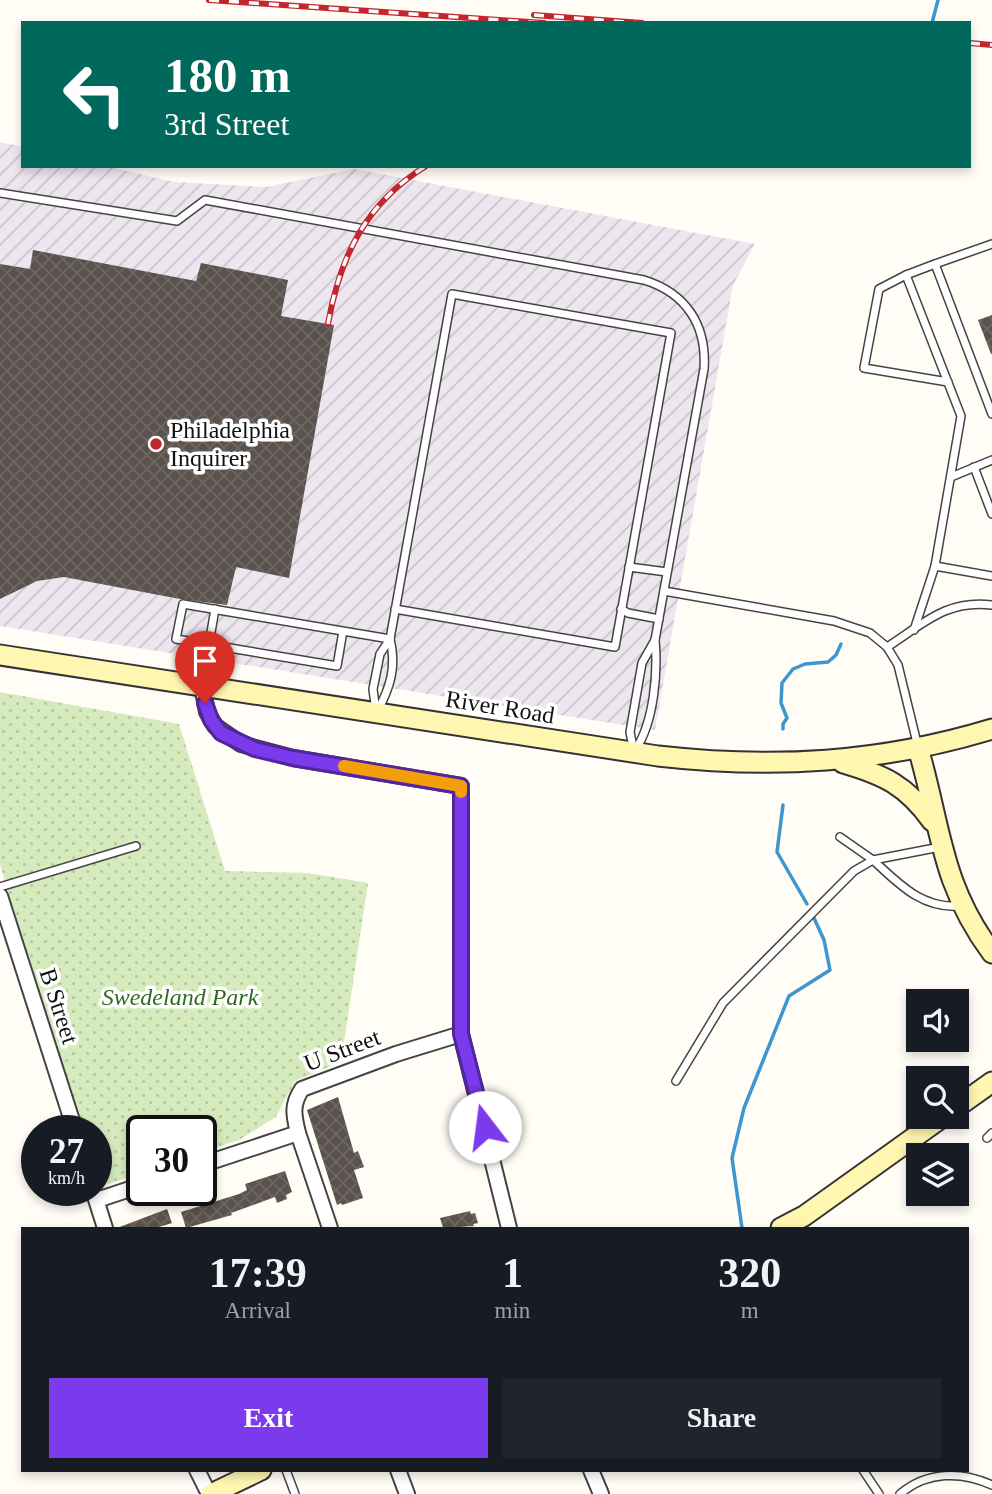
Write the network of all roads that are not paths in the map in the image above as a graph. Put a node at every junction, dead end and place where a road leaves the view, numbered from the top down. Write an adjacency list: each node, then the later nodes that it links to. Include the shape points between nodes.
1 (0, 193): 13 (lane, via 177,222 205,200 644,280 670,291 696,319 705,356)
2 (992, 244): 3 (lane)
3 (935, 264): 4 (lane); 6 (lane)
4 (906, 275): 5 (lane); 5 (lane, via 879,289 864,368)
5 (948, 382): 9 (lane, via 961,416)
6 (992, 414)
7 (992, 460): 8 (lane)
8 (974, 467): 9 (lane); 10 (lane)
9 (951, 477): 11 (lane)
10 (992, 514)
11 (935, 566): 14 (lane); 21 (lane)
12 (629, 567): 13 (lane); 18 (lane, via 671,333 452,294); 19 (lane)
13 (667, 572): 15 (lane)
14 (992, 576)
15 (664, 591): 20 (lane); 26 (lane, via 847,624 870,633)
16 (992, 605): 21 (lane, via 949,608)
17 (215, 609): 22 (lane); 25 (lane); 25 (lane, via 183,604 176,639)
18 (395, 609): 19 (lane, via 615,647); 23 (lane)
19 (621, 609): 20 (lane)
20 (659, 619): 24 (lane)
21 (914, 630): 26 (lane)
22 (343, 631): 23 (lane); 25 (lane, via 337,666)
23 (390, 639): 29 (lane, via 394,657 388,692); 29 (lane, via 380,654 373,689)
24 (655, 640): 32 (lane, via 658,666 645,734); 32 (lane, via 642,663 629,732)
25 (209, 644)
26 (887, 647): 31 (lane, via 898,665)
27 (0, 655): 28 (main road, River Road)
28 (202, 686): 29 (main road, River Road); 43 (street, via 215,726 241,744 293,758 461,786)
29 (377, 713): 32 (main road, River Road)
30 (992, 729): 31 (main road, River Road)
31 (918, 748): 33 (main road, River Road); 34 (main road)
32 (634, 752): 33 (main road, River Road, via 746,764)
33 (835, 761): 34 (main road, via 894,782 913,797)
34 (936, 827): 37 (main road)
35 (841, 837): 38 (lane)
36 (136, 846): 39 (lane)
37 (941, 847): 38 (lane); 41 (main road)
38 (873, 860): 41 (lane, via 910,894 945,907); 44 (lane, via 854,871 723,1003)
39 (0, 887)
40 (0, 896): 47 (street, B Street)
41 (962, 906): 42 (main road)
42 (992, 953)
43 (461, 1034): 49 (street, U Street, via 302,1090 293,1109); 54 (street)
44 (676, 1081)
45 (992, 1082): 46 (main road)
46 (969, 1098)
47 (70, 1115)
48 (926, 1129): 55 (main road)
49 (298, 1133): 50 (street); 53 (street, U Street)
50 (217, 1160)
51 (98, 1206): 52 (street)
52 (105, 1227)
53 (330, 1227)
54 (509, 1227)
55 (783, 1227)
56 (199, 1472): 64 (street)
57 (257, 1472): 64 (main road)
58 (287, 1472): 65 (lane)
59 (399, 1472): 66 (street)
60 (592, 1472): 67 (street)
61 (864, 1472): 68 (lane)
62 (945, 1472): 63 (lane); 69 (lane)
63 (992, 1485)
64 (215, 1493)
65 (295, 1494)
66 (407, 1494)
67 (600, 1494)
68 (879, 1494)
69 (900, 1494)

